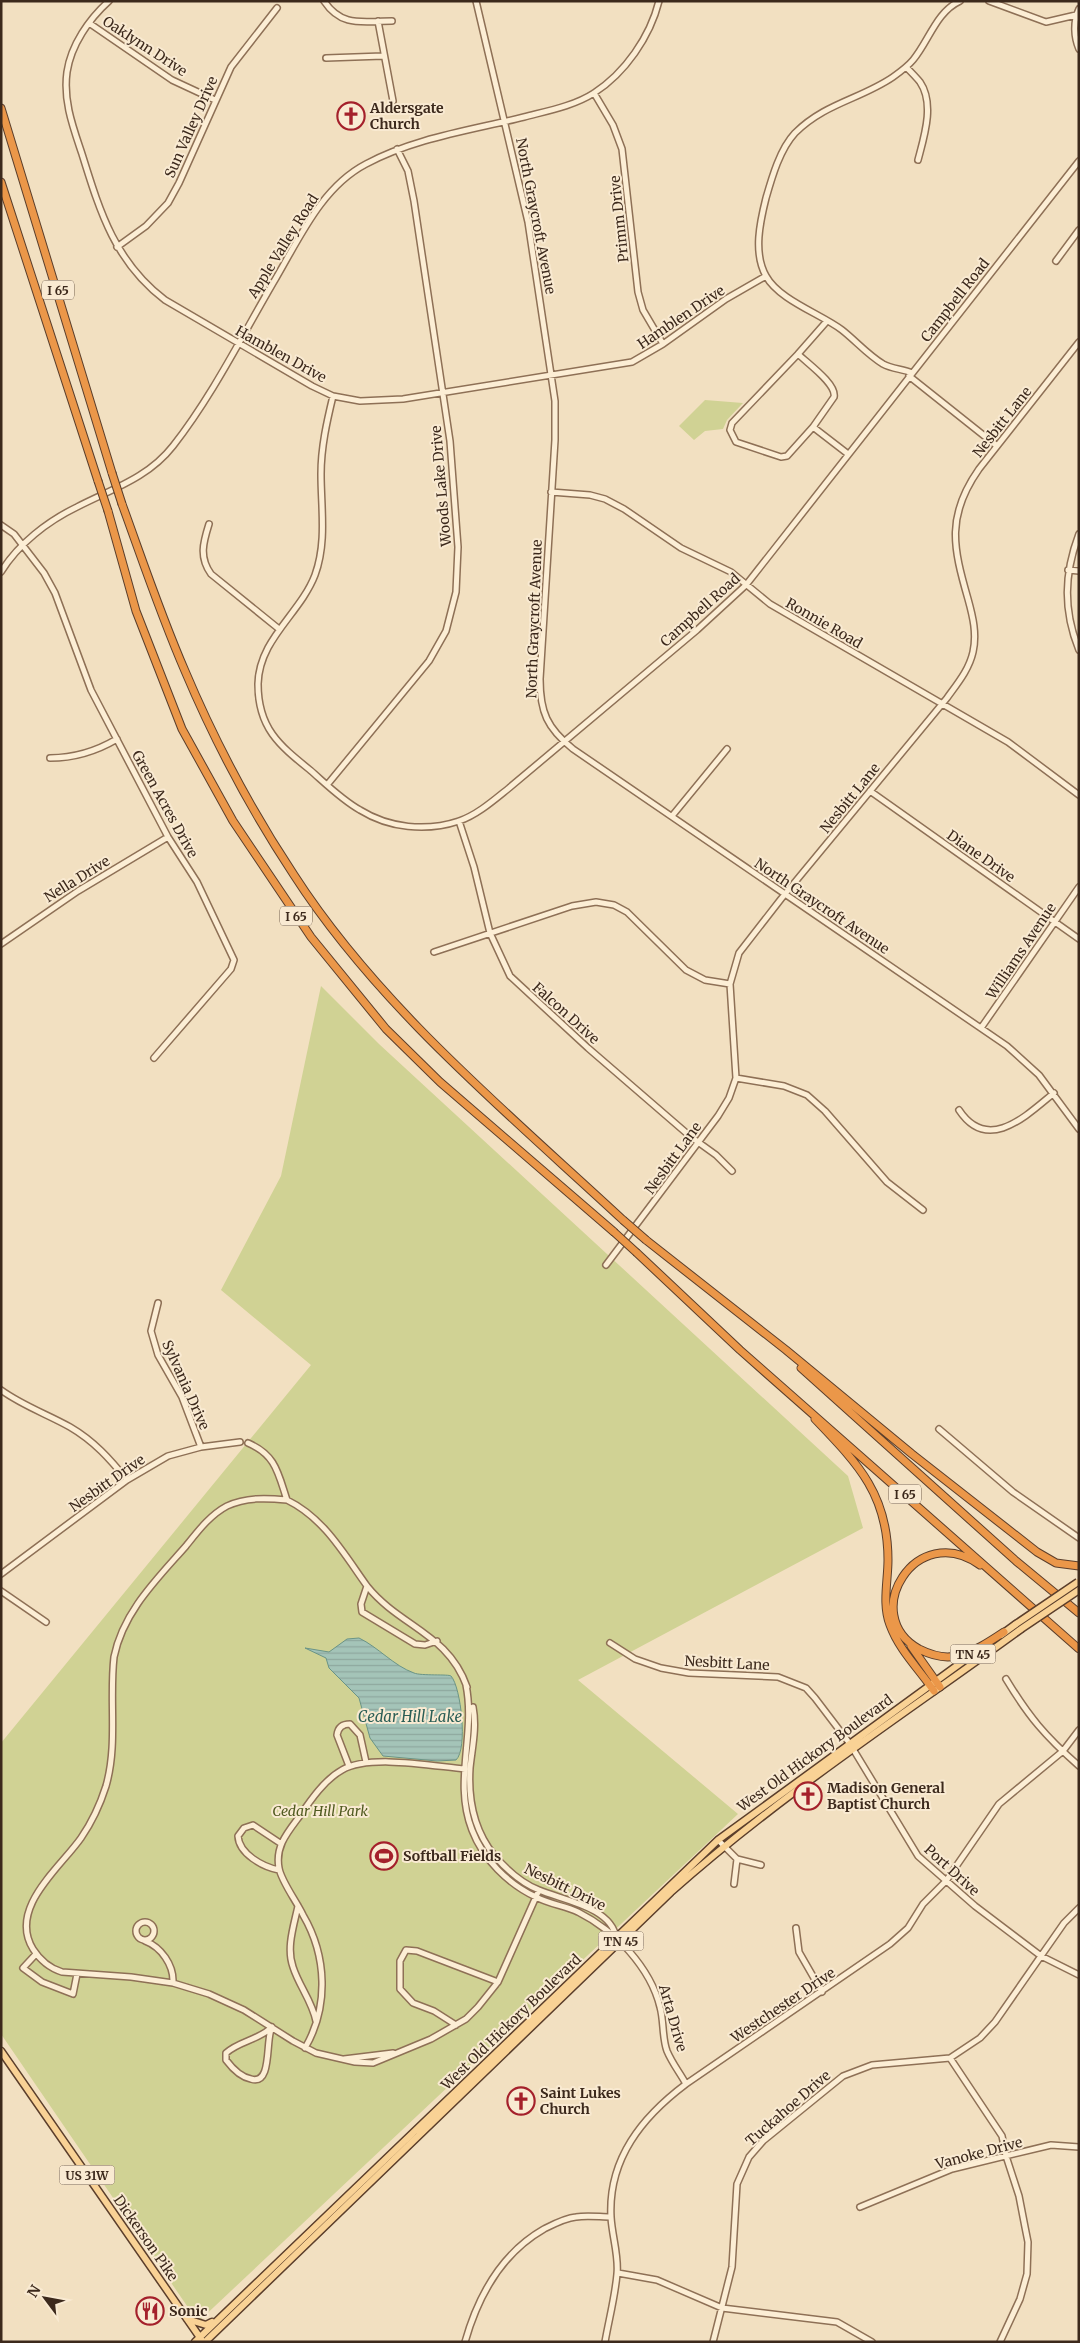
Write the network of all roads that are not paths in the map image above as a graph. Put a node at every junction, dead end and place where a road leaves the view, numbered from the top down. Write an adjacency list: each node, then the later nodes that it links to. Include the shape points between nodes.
1 (109, 1): 12 (street, Hamblen Drive)
2 (324, 1): 10 (street, via 343,20)
3 (476, 1): 21 (street, North Graycroft Avenue)
4 (659, 1): 17 (street, Apple Valley Road, via 650,30 637,49)
5 (960, 1): 16 (street, via 940,17)
6 (989, 1): 9 (street, via 1046,22)
7 (276, 8): 18 (street, Sun Valley Drive, via 231,67)
8 (1079, 9): 9 (street)
9 (1076, 15): 13 (street, via 1075,34)
10 (378, 21): 11 (street); 14 (street)
11 (392, 21)
12 (89, 23): 18 (street, Oaklynn Drive, via 165,76); 27 (street, Hamblen Drive, via 69,62 67,103 103,219)
13 (1079, 49)
14 (383, 56): 15 (street); 19 (street)
15 (326, 58)
16 (906, 67): 23 (street, via 921,83 926,99 927,118); 29 (street, via 880,86 827,109 789,141 771,181 761,224 759,245)
17 (594, 93): 21 (street, Apple Valley Road, via 566,105); 33 (street, Primm Drive, via 613,124 622,149 638,292 643,310)
18 (215, 100): 27 (street, Sun Valley Drive, via 168,203 146,226)
19 (393, 101)
20 (1, 108): 83 (highway, I 65, bridge, via 122,504 174,645 249,804 294,876 353,954 453,1062 623,1220)
21 (505, 122): 22 (street, Apple Valley Road); 36 (street, North Graycroft Avenue, via 532,242)
22 (397, 149): 32 (street, Apple Valley Road, via 362,166 329,195 310,219); 37 (street, Woods Lake Drive, via 405,162 414,201)
23 (918, 160)
24 (1079, 161): 35 (street, Campbell Road)
25 (1, 182): 84 (highway, I 65, bridge, via 108,511 136,611 182,729 233,821 311,937 393,1036 440,1082 614,1232)
26 (1079, 230): 28 (street)
27 (117, 247): 32 (street, Hamblen Drive, via 146,286)
28 (1056, 261)
29 (766, 276): 30 (street, via 792,300); 33 (street, Hamblen Drive, via 726,299)
30 (827, 320): 34 (street); 35 (street, via 883,364)
31 (1079, 342): 40 (street, Nesbitt Lane)
32 (238, 343): 38 (street, Hamblen Drive); 46 (street, Apple Valley Road, via 195,416 157,464 136,479 74,508)
33 (663, 344): 36 (street, Hamblen Drive, via 632,362)
34 (798, 354): 39 (street, via 831,384 835,392); 39 (street, via 736,418 730,430 736,442 743,446 781,457 787,456)
35 (911, 375): 40 (street); 41 (street, Campbell Road)
36 (553, 376): 37 (street, Hamblen Drive); 42 (street, North Graycroft Avenue, via 556,419)
37 (443, 393): 38 (street, Hamblen Drive, via 380,401); 58 (street, Woods Lake Drive, via 458,547 452,614 423,670)
38 (333, 396): 51 (street, Campbell Road, via 322,454 321,555 310,587)
39 (813, 427): 41 (street)
40 (997, 446): 53 (street, Nesbitt Lane, via 969,483 956,516 954,542 975,637 968,667)
41 (848, 454): 50 (street, Campbell Road)
42 (551, 492): 50 (street, Ronnie Road, via 590,495 615,503 681,548 719,565); 55 (street, North Graycroft Avenue, via 540,690 548,725)
43 (209, 524): 51 (street, via 203,542 205,565 211,574)
44 (1, 525): 46 (street)
45 (1079, 534): 47 (street)
46 (22, 545): 49 (street, Apple Valley Road); 54 (street, Green Acres Drive, via 54,592 90,690)
47 (1068, 570): 48 (street); 52 (street, via 1067,608)
48 (1079, 571)
49 (1, 572)
50 (746, 585): 53 (street, Ronnie Road, via 770,604); 55 (street, Campbell Road)
51 (279, 629): 58 (street, Campbell Road, via 262,659 258,684 266,726 278,743)
52 (1079, 650)
53 (942, 704): 59 (street, Nesbitt Lane); 60 (street, Ronnie Road, via 1008,742)
54 (117, 739): 57 (street, via 82,755); 63 (street, Green Acres Drive)
55 (564, 741): 61 (street, North Graycroft Avenue); 62 (street, Campbell Road, via 490,803)
56 (727, 749): 61 (street)
57 (50, 758)
58 (327, 785): 62 (street, Campbell Road, via 358,809 402,826 421,827)
59 (870, 791): 65 (street, Nesbitt Lane); 66 (street, Diane Drive)
60 (1079, 796)
61 (672, 816): 65 (street, North Graycroft Avenue)
62 (459, 821): 67 (street, Falcon Drive)
63 (168, 837): 69 (street, Nella Drive, via 64,900); 73 (street, Green Acres Drive, via 197,882 234,960 230,969)
64 (1079, 886): 66 (street, Williams Avenue)
65 (786, 894): 71 (street, Nesbitt Lane, via 739,953); 72 (street, North Graycroft Avenue)
66 (1054, 921): 68 (street, Diane Drive); 72 (street, Williams Avenue)
67 (490, 933): 70 (street); 71 (street, via 581,904 609,904 630,915 686,970 705,980); 78 (street, Falcon Drive, via 510,976 530,996 691,1137)
68 (1079, 939)
69 (1, 944)
70 (434, 952)
71 (730, 984): 74 (street, Nesbitt Lane)
72 (981, 1028): 75 (street, North Graycroft Avenue, via 1017,1054)
73 (154, 1058)
74 (736, 1078): 78 (street, Nesbitt Lane, via 724,1107); 80 (street, via 784,1086 807,1095 887,1182)
75 (1054, 1093): 76 (street, via 1012,1126 997,1130 978,1126); 77 (street, North Graycroft Avenue)
76 (959, 1110)
77 (1079, 1129)
78 (700, 1141): 79 (street, Falcon Drive); 81 (street, Nesbitt Lane)
79 (732, 1171)
80 (923, 1210)
81 (606, 1265)
82 (158, 1303): 89 (street, Sylvania Drive, via 151,1331 158,1355 182,1397)
83 (756, 1328): 93 (highway, via 1037,1552 1056,1563); 100 (highway, I 65)
84 (784, 1387): 99 (highway, I 65); 110 (highway, via 854,1460 873,1490 887,1534 886,1608 889,1623 896,1639)
85 (1, 1390): 90 (street, via 94,1443)
86 (939, 1428): 92 (street, via 1013,1492)
87 (240, 1442): 89 (street, Nesbitt Drive)
88 (248, 1443): 91 (street, via 271,1457)
89 (201, 1447): 90 (street, Nesbitt Drive, via 168,1456)
90 (126, 1480): 94 (street, Nesbitt Drive)
91 (287, 1500): 96 (street, Nesbitt Drive, via 321,1523); 136 (street, via 244,1500 214,1515 148,1589 130,1618 114,1657 112,1747 106,1785 88,1828 31,1904 27,1930)
92 (1079, 1538)
93 (1079, 1566)
94 (1, 1574)
95 (1078, 1582): 102 (main road, West Old Hickory Boulevard / TN 45, bridge)
96 (367, 1586): 105 (street, Nesbitt Drive, via 393,1610); 105 (street, via 362,1612 415,1644)
97 (1079, 1590): 102 (main road, West Old Hickory Boulevard / TN 45, bridge)
98 (1, 1591): 101 (street)
99 (1026, 1602): 104 (highway, via 974,1561 953,1552 936,1553 911,1565 896,1588 895,1616); 107 (highway, I 65)
100 (1079, 1613)
101 (46, 1622)
102 (1019, 1627): 103 (main road, West Old Hickory Boulevard / TN 45); 110 (main road, West Old Hickory Boulevard / TN 45)
103 (1004, 1632): 104 (highway, via 976,1649 946,1657 922,1650); 110 (main road, West Old Hickory Boulevard / TN 45)
104 (902, 1633): 110 (highway)
105 (437, 1641): 109 (street, Nesbitt Drive, via 452,1657)
106 (610, 1643): 112 (street, Nesbitt Lane, via 635,1659 661,1668 689,1673 751,1674 793,1682 806,1688)
107 (1079, 1649)
108 (1006, 1679): 113 (street, via 1036,1725)
109 (466, 1685): 117 (street, Nesbitt Drive, via 470,1718); 118 (street, Nesbitt Drive, via 474,1715)
110 (935, 1686): 112 (main road, West Old Hickory Boulevard / TN 45)
111 (1079, 1730): 113 (street, Westchester Drive)
112 (852, 1746): 119 (main road, West Old Hickory Boulevard / TN 45); 121 (main road, West Old Hickory Boulevard / TN 45); 125 (street, Port Drive, via 918,1856)
113 (1063, 1751): 116 (street); 125 (street, Westchester Drive, via 1000,1804)
114 (366, 1762): 115 (street); 115 (street, via 358,1730 346,1724 339,1728 337,1735); 117 (street)
115 (349, 1766): 120 (street, via 318,1791)
116 (1079, 1766)
117 (464, 1769): 118 (street); 128 (street, Nesbitt Drive, via 467,1814 480,1846 503,1875)
118 (470, 1769): 127 (street, Nesbitt Drive, via 471,1802 482,1836 506,1868)
119 (718, 1840): 121 (street); 134 (main road, West Old Hickory Boulevard / TN 45)
120 (280, 1843): 124 (street); 124 (street, via 252,1825 244,1828 238,1836 241,1845 262,1865)
121 (723, 1846): 122 (street); 134 (main road, West Old Hickory Boulevard / TN 45)
122 (738, 1860): 123 (street); 126 (street)
123 (762, 1865)
124 (279, 1870): 129 (street)
125 (946, 1881): 137 (street, Port Drive); 142 (street, Westchester Drive, via 924,1904 908,1928)
126 (734, 1884)
127 (539, 1890): 128 (street); 134 (street, Nesbitt Drive, via 589,1908 615,1929)
128 (536, 1897): 134 (street, Nesbitt Drive, via 578,1912); 140 (street)
129 (298, 1905): 143 (street, via 311,1930 320,1964 323,1994); 143 (street, via 290,1956)
130 (1079, 1908): 137 (street)
131 (796, 1928): 142 (street, via 800,1952)
132 (154, 1930): 133 (street, via 151,1938); 133 (street, via 149,1922 138,1924 136,1933); 135 (street)
133 (142, 1940): 135 (street)
134 (618, 1940): 149 (street, Arta Drive, via 647,1973 660,2006 667,2050); 155 (main road, West Old Hickory Boulevard / TN 45); 158 (main road, West Old Hickory Boulevard / TN 45)
135 (160, 1951): 141 (street, via 172,1969)
136 (36, 1954): 138 (street, via 56,1970); 138 (street, via 23,1968 50,1987 73,1994)
137 (1040, 1956): 139 (street, Port Drive); 148 (street, via 995,2022 980,2038)
138 (77, 1974): 141 (street, via 131,1976)
139 (1079, 1975)
140 (498, 1982): 144 (street, via 478,2008); 144 (street, via 417,1951 406,1950 400,1961 400,1989 413,2003)
141 (174, 1983): 145 (street, via 232,2004)
142 (822, 1992): 149 (street, Westchester Drive)
143 (317, 2024): 146 (street)
144 (456, 2025): 146 (street, via 404,2051 341,2060)
145 (272, 2027): 145 (street, via 226,2053 226,2060 248,2079 260,2079 266,2070 267,2037); 146 (street)
146 (305, 2048)
147 (1, 2051): 157 (main road, Dickerson Pike / US 31W)
148 (950, 2058): 151 (street, via 1002,2136); 156 (street, Tuckahoe Drive, via 872,2065 843,2076 762,2141 737,2184 732,2267)
149 (686, 2084): 153 (street, Westchester Drive, via 661,2103 643,2122 630,2143 616,2179)
150 (1079, 2146): 151 (street, Vanoke Drive, via 1051,2145)
151 (1006, 2156): 152 (street, Vanoke Drive, via 952,2169); 163 (street, via 1021,2204 1028,2262 1020,2299)
152 (860, 2207)
153 (611, 2217): 154 (street, Westchester Drive); 159 (street, via 575,2217 556,2223 526,2240 494,2276 476,2306)
154 (618, 2273): 156 (street, via 657,2280); 160 (street, Westchester Drive)
155 (236, 2302): 157 (main road, via 210,2324); 158 (main road, West Old Hickory Boulevard / TN 45)
156 (722, 2308): 161 (street, Tuckahoe Drive); 162 (street, via 837,2322)
157 (187, 2319): 158 (main road, Dickerson Pike / US 31W)
158 (201, 2341)
159 (465, 2342)
160 (605, 2342)
161 (714, 2342)
162 (872, 2342)
163 (1000, 2342)

